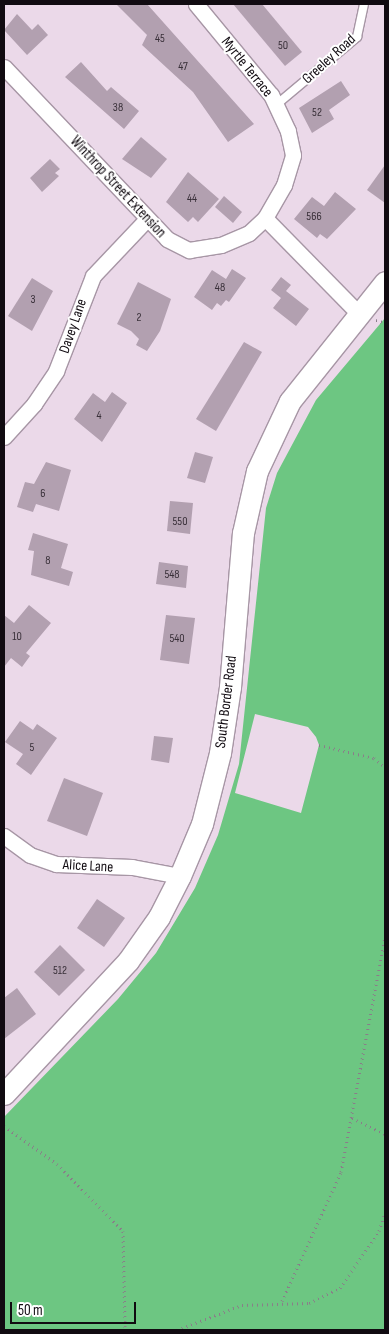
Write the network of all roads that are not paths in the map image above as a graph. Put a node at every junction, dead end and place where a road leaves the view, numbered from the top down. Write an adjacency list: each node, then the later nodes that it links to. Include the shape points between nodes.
1 (196, 4): 4 (street, Myrtle Terrace)
2 (364, 4): 4 (lane, Greeley Road, via 357,37)
3 (4, 67): 6 (street, Winthrop Street Extension)
4 (276, 105): 5 (street, Myrtle Terrace, via 288,131 293,155 284,185)
5 (265, 218): 6 (street, Winthrop Street Extension, via 236,240 194,250 175,246); 8 (street)
6 (146, 220): 9 (street, Davey Lane, via 93,276 56,371 34,404)
7 (385, 282): 8 (main road, South Border Road)
8 (359, 314): 11 (main road, South Border Road, via 290,401 266,449 250,495 220,753 202,824)
9 (4, 437)
10 (4, 836): 11 (street, Alice Lane, via 30,855 56,864 132,867)
11 (180, 876): 12 (main road, South Border Road, via 128,961)
12 (4, 1094)

